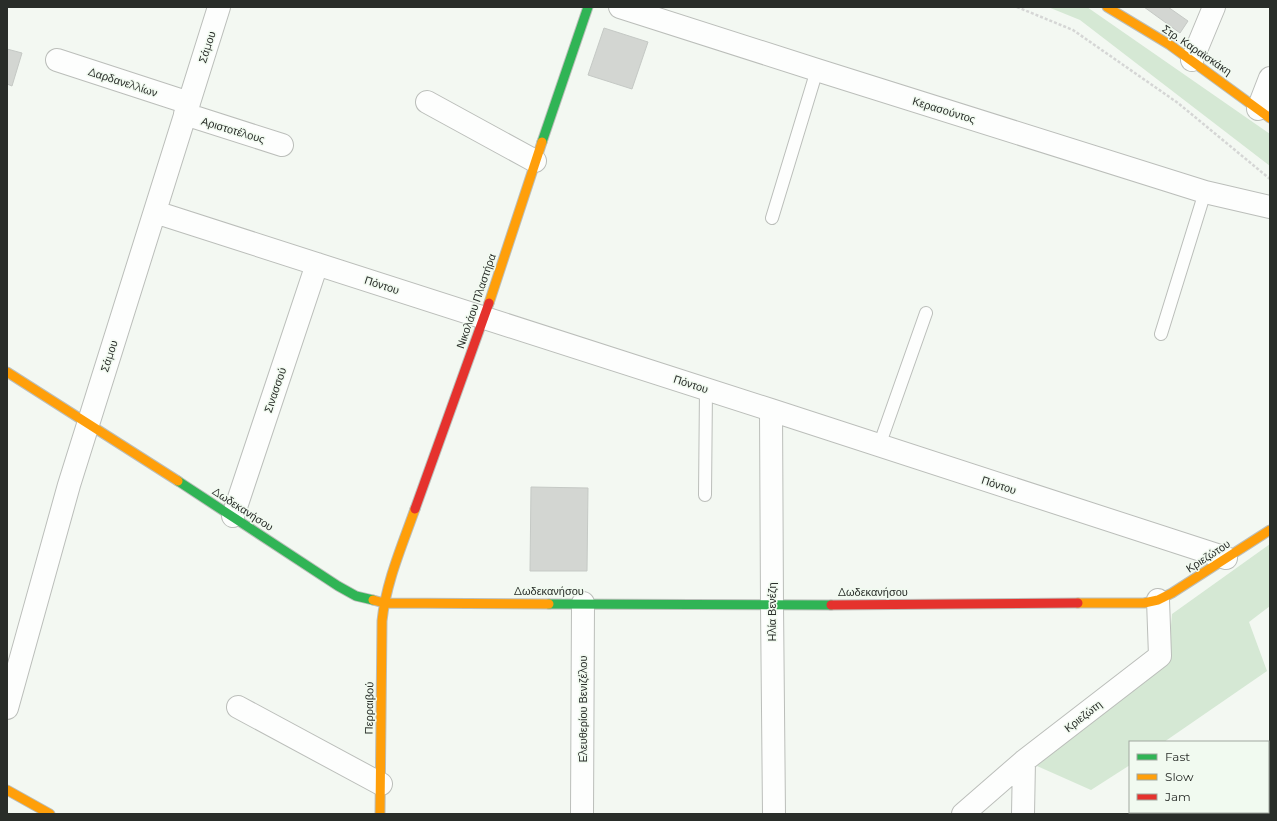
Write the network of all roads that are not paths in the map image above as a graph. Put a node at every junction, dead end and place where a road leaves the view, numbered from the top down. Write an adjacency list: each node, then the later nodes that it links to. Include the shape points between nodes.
1 (220, 7): 11 (street, Σάμου)
2 (588, 7): 14 (street, Νικολάου Πλαστήρα)
3 (620, 7): 8 (street, Κερασούντος)
4 (1107, 7): 7 (street, Στρ. Καραϊσκάκη)
5 (1214, 7): 7 (street)
6 (57, 60): 11 (street, Δαρδανελλίων)
7 (1192, 60): 12 (street, Στρ. Καραϊσκάκη)
8 (817, 70): 15 (street, Κερασούντος); 18 (lane)
9 (1270, 78): 12 (street)
10 (427, 102): 14 (street)
11 (187, 109): 13 (street, Αριστοτέλους); 17 (street, Σάμου)
12 (1264, 113)
13 (282, 145)
14 (534, 161): 21 (street, Νικολάου Πλαστήρα)
15 (1205, 192): 16 (street, Κερασούντος); 22 (lane)
16 (1270, 207)
17 (155, 212): 19 (street, Πόντου); 26 (street, Σάμου)
18 (772, 218)
19 (317, 264): 21 (street, Πόντου); 29 (street, Σινασσού)
20 (926, 313): 27 (lane)
21 (484, 318): 24 (street, Πόντου); 33 (street, Νικολάου Πλαστήρα, via 390,576)
22 (1161, 334)
23 (7, 372): 26 (street, Δωδεκανήσου)
24 (706, 389): 25 (street, Πόντου); 28 (lane)
25 (771, 410): 27 (street, Πόντου); 35 (street, Ηλία Βενέζη)
26 (88, 424): 29 (street, Δωδεκανήσου); 37 (street, Σάμου)
27 (879, 446): 31 (street, Πόντου)
28 (705, 495)
29 (233, 516): 33 (street, Δωδεκανήσου, via 356,596)
30 (1270, 530): 31 (street, Κριεζώτου)
31 (1226, 558): 32 (street, Κριεζώτου)
32 (1158, 600): 35 (street, Δωδεκανήσου, via 1144,603); 38 (street, Κριεζώτη, via 1160,656)
33 (384, 603): 34 (street, Δωδεκανήσου); 39 (street, Περραιβού)
34 (583, 603): 35 (street, Δωδεκανήσου); 43 (street, Ελευθερίου Βενιζέλου)
35 (772, 605): 44 (street, Ηλία Βενέζη)
36 (238, 707): 39 (street)
37 (7, 708)
38 (1024, 761): 45 (street, Κριεζώτη); 46 (street)
39 (381, 784): 42 (street, Περραιβού)
40 (7, 790): 41 (street)
41 (50, 814)
42 (380, 814)
43 (582, 814)
44 (774, 814)
45 (963, 814)
46 (1023, 814)

